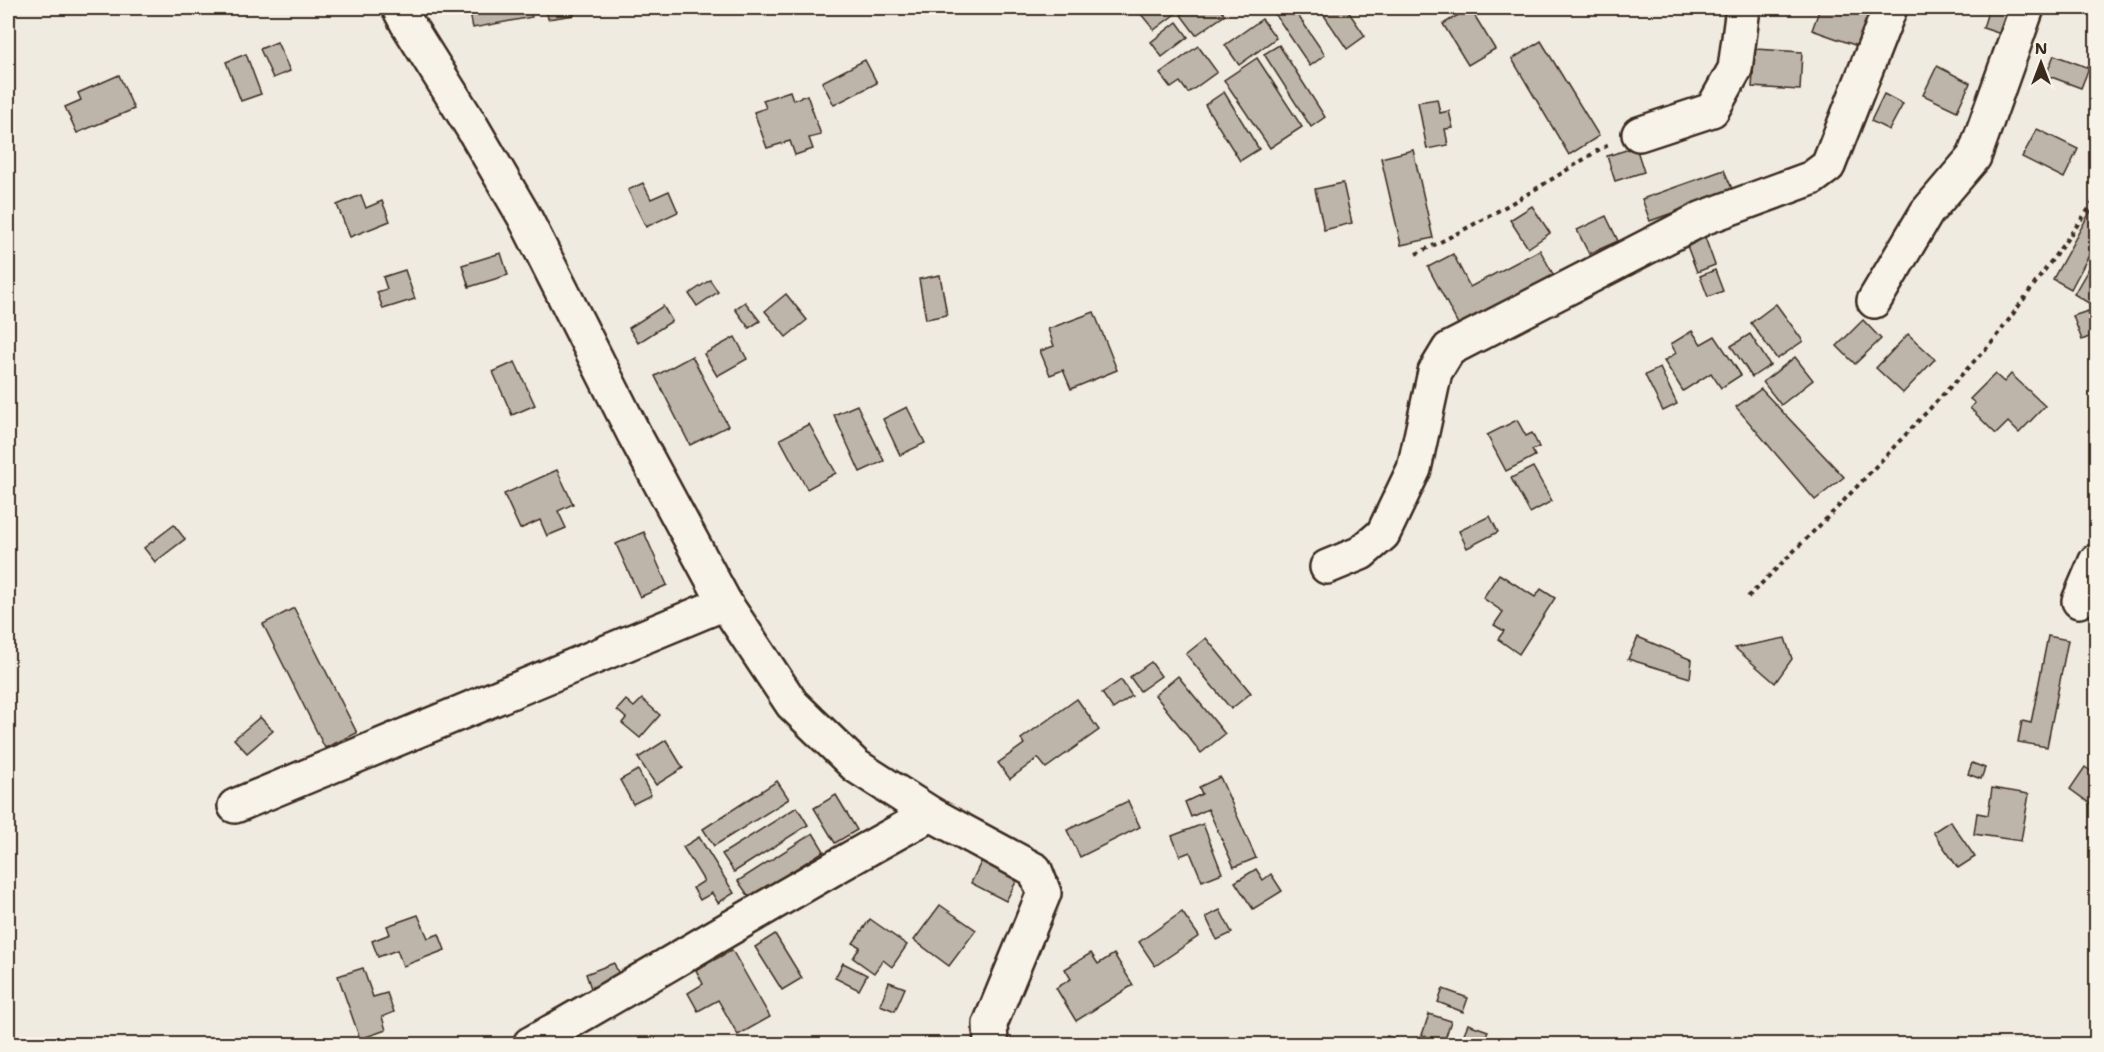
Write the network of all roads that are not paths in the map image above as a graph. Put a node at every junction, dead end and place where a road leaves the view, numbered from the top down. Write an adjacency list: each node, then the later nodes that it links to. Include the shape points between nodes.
1 (399, 8): 10 (street, via 525,218)
2 (1743, 8): 5 (street, via 1735,69 1712,110)
3 (1890, 8): 8 (street, via 1828,166 1812,178 1703,218 1449,349 1435,372 1414,469 1383,534 1361,553)
4 (2027, 8): 6 (street, via 1974,157 1927,212)
5 (1639, 134)
6 (1874, 301)
7 (2097, 561): 9 (street)
8 (1327, 567)
9 (2079, 601)
10 (725, 603): 11 (street); 12 (street, via 792,704 856,766)
11 (235, 807)
12 (931, 814): 13 (street); 14 (street, via 1035,870 1044,892 990,1024)
13 (530, 1044)
14 (991, 1044)

